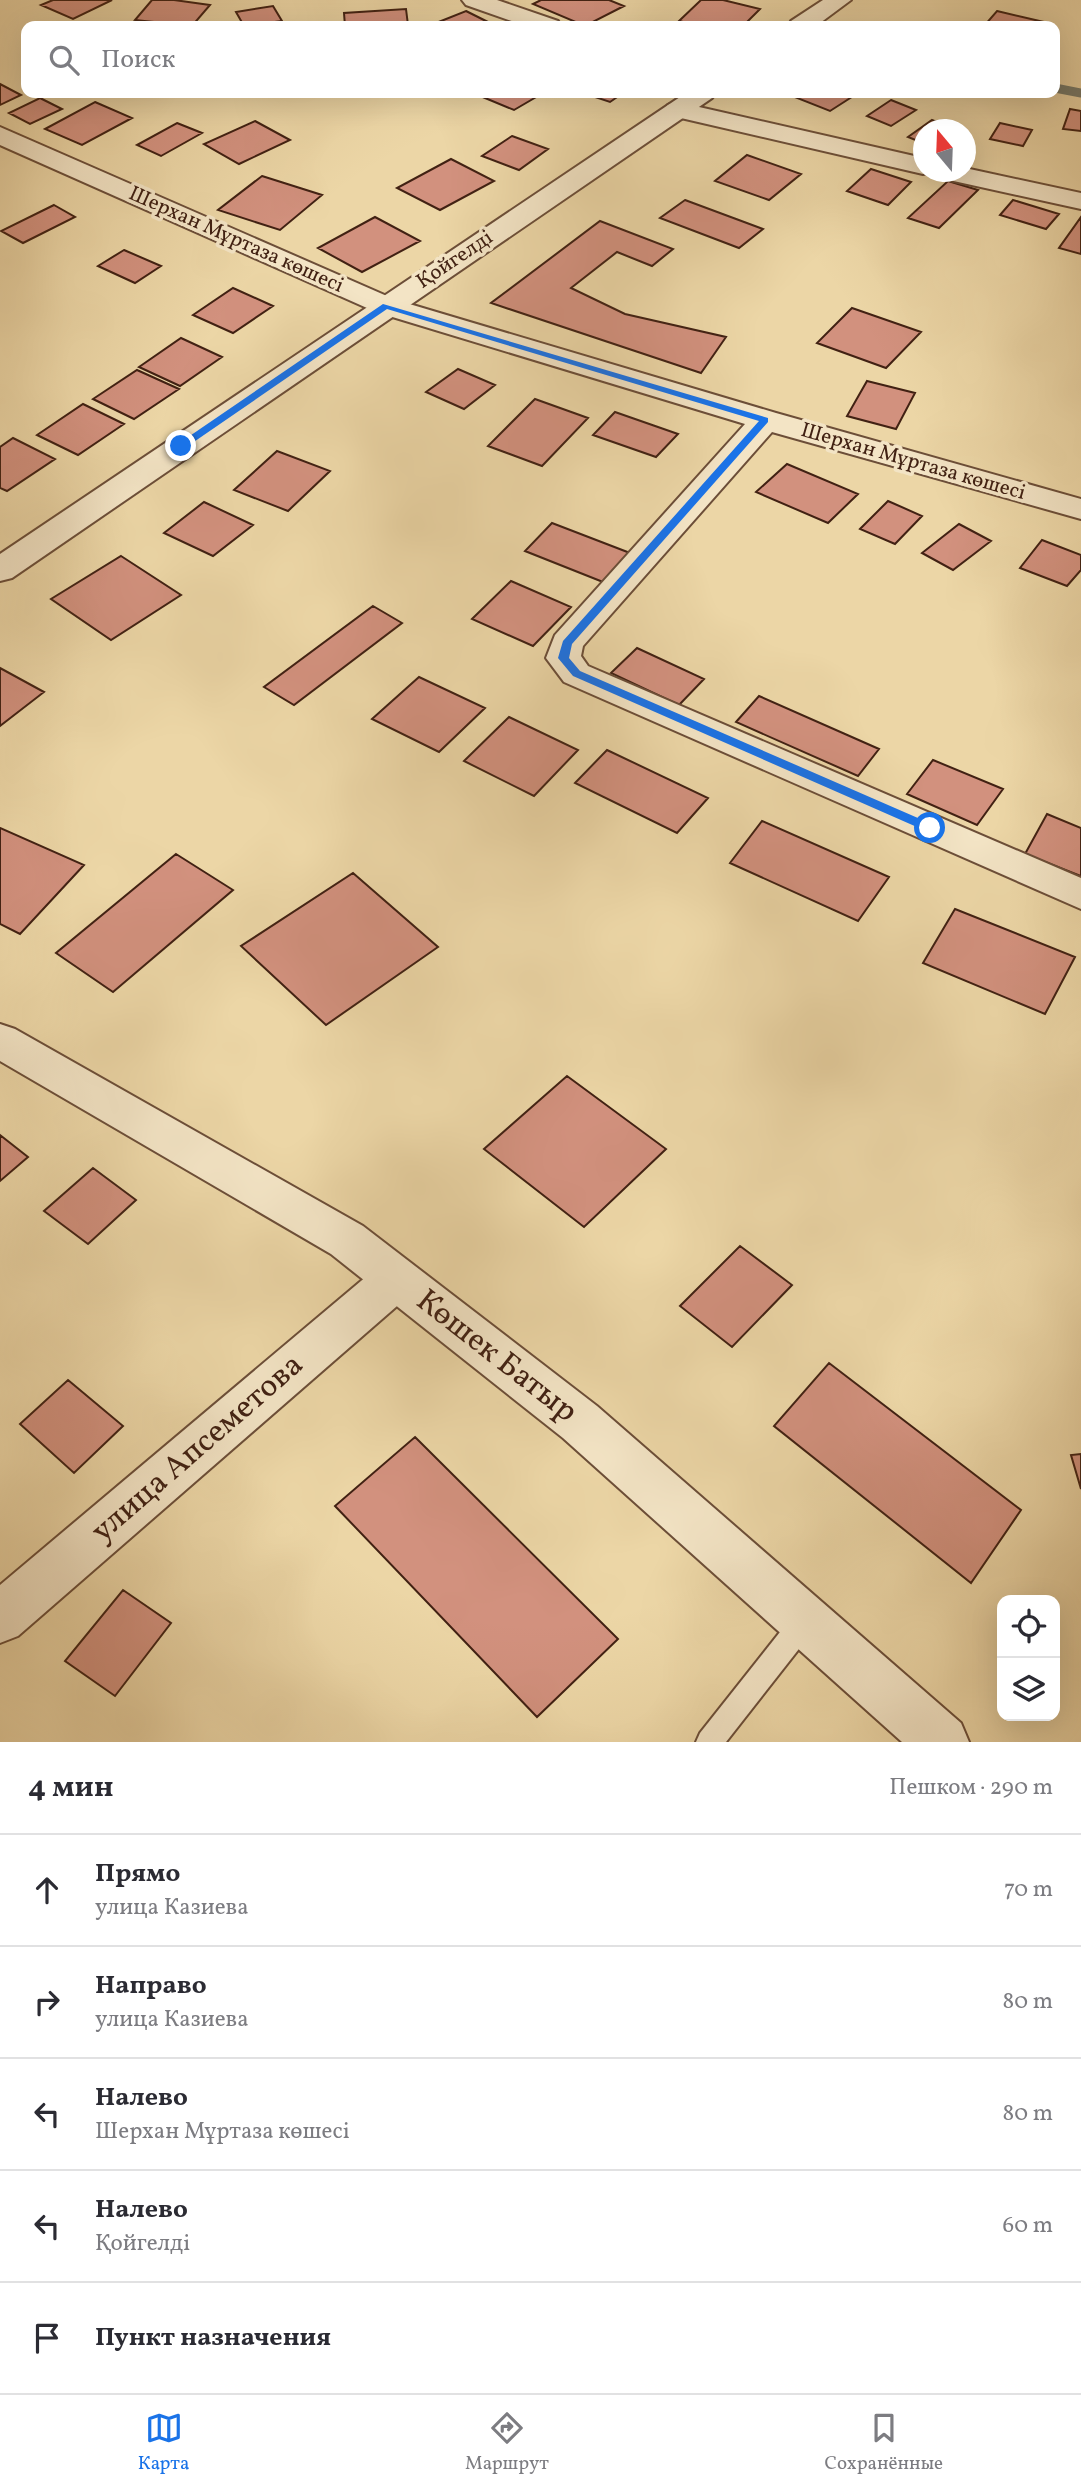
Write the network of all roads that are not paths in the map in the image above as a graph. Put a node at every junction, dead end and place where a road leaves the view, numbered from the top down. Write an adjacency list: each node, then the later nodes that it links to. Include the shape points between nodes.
1 (474, 0): 3 (street)
2 (839, 0): 4 (street)
3 (535, 21)
4 (808, 21)
5 (695, 98): 6 (street, Қойгелді)
6 (677, 110): 8 (street); 11 (street, Қойгелді)
7 (0, 135): 11 (street, Шерхан Мұртаза көшесі)
8 (913, 164)
9 (976, 178): 10 (street)
10 (1081, 201)
11 (386, 306): 12 (street, Шерхан Мұртаза көшесі); 14 (street, Қойгелді)
12 (765, 420): 13 (street, Шерхан Мұртаза көшесі); 15 (street, via 567,643 563,658 576,674)
13 (1081, 509)
14 (0, 570)
15 (1081, 894)
16 (0, 1041): 17 (street, Көшек Батыр, via 347,1240)
17 (396, 1279): 18 (street, улица Апсеметова); 19 (street, Көшек Батыр, via 580,1422)
18 (0, 1618)
19 (805, 1621): 20 (lane); 21 (street, Көшек Батыр)
20 (709, 1742)
21 (942, 1742)

